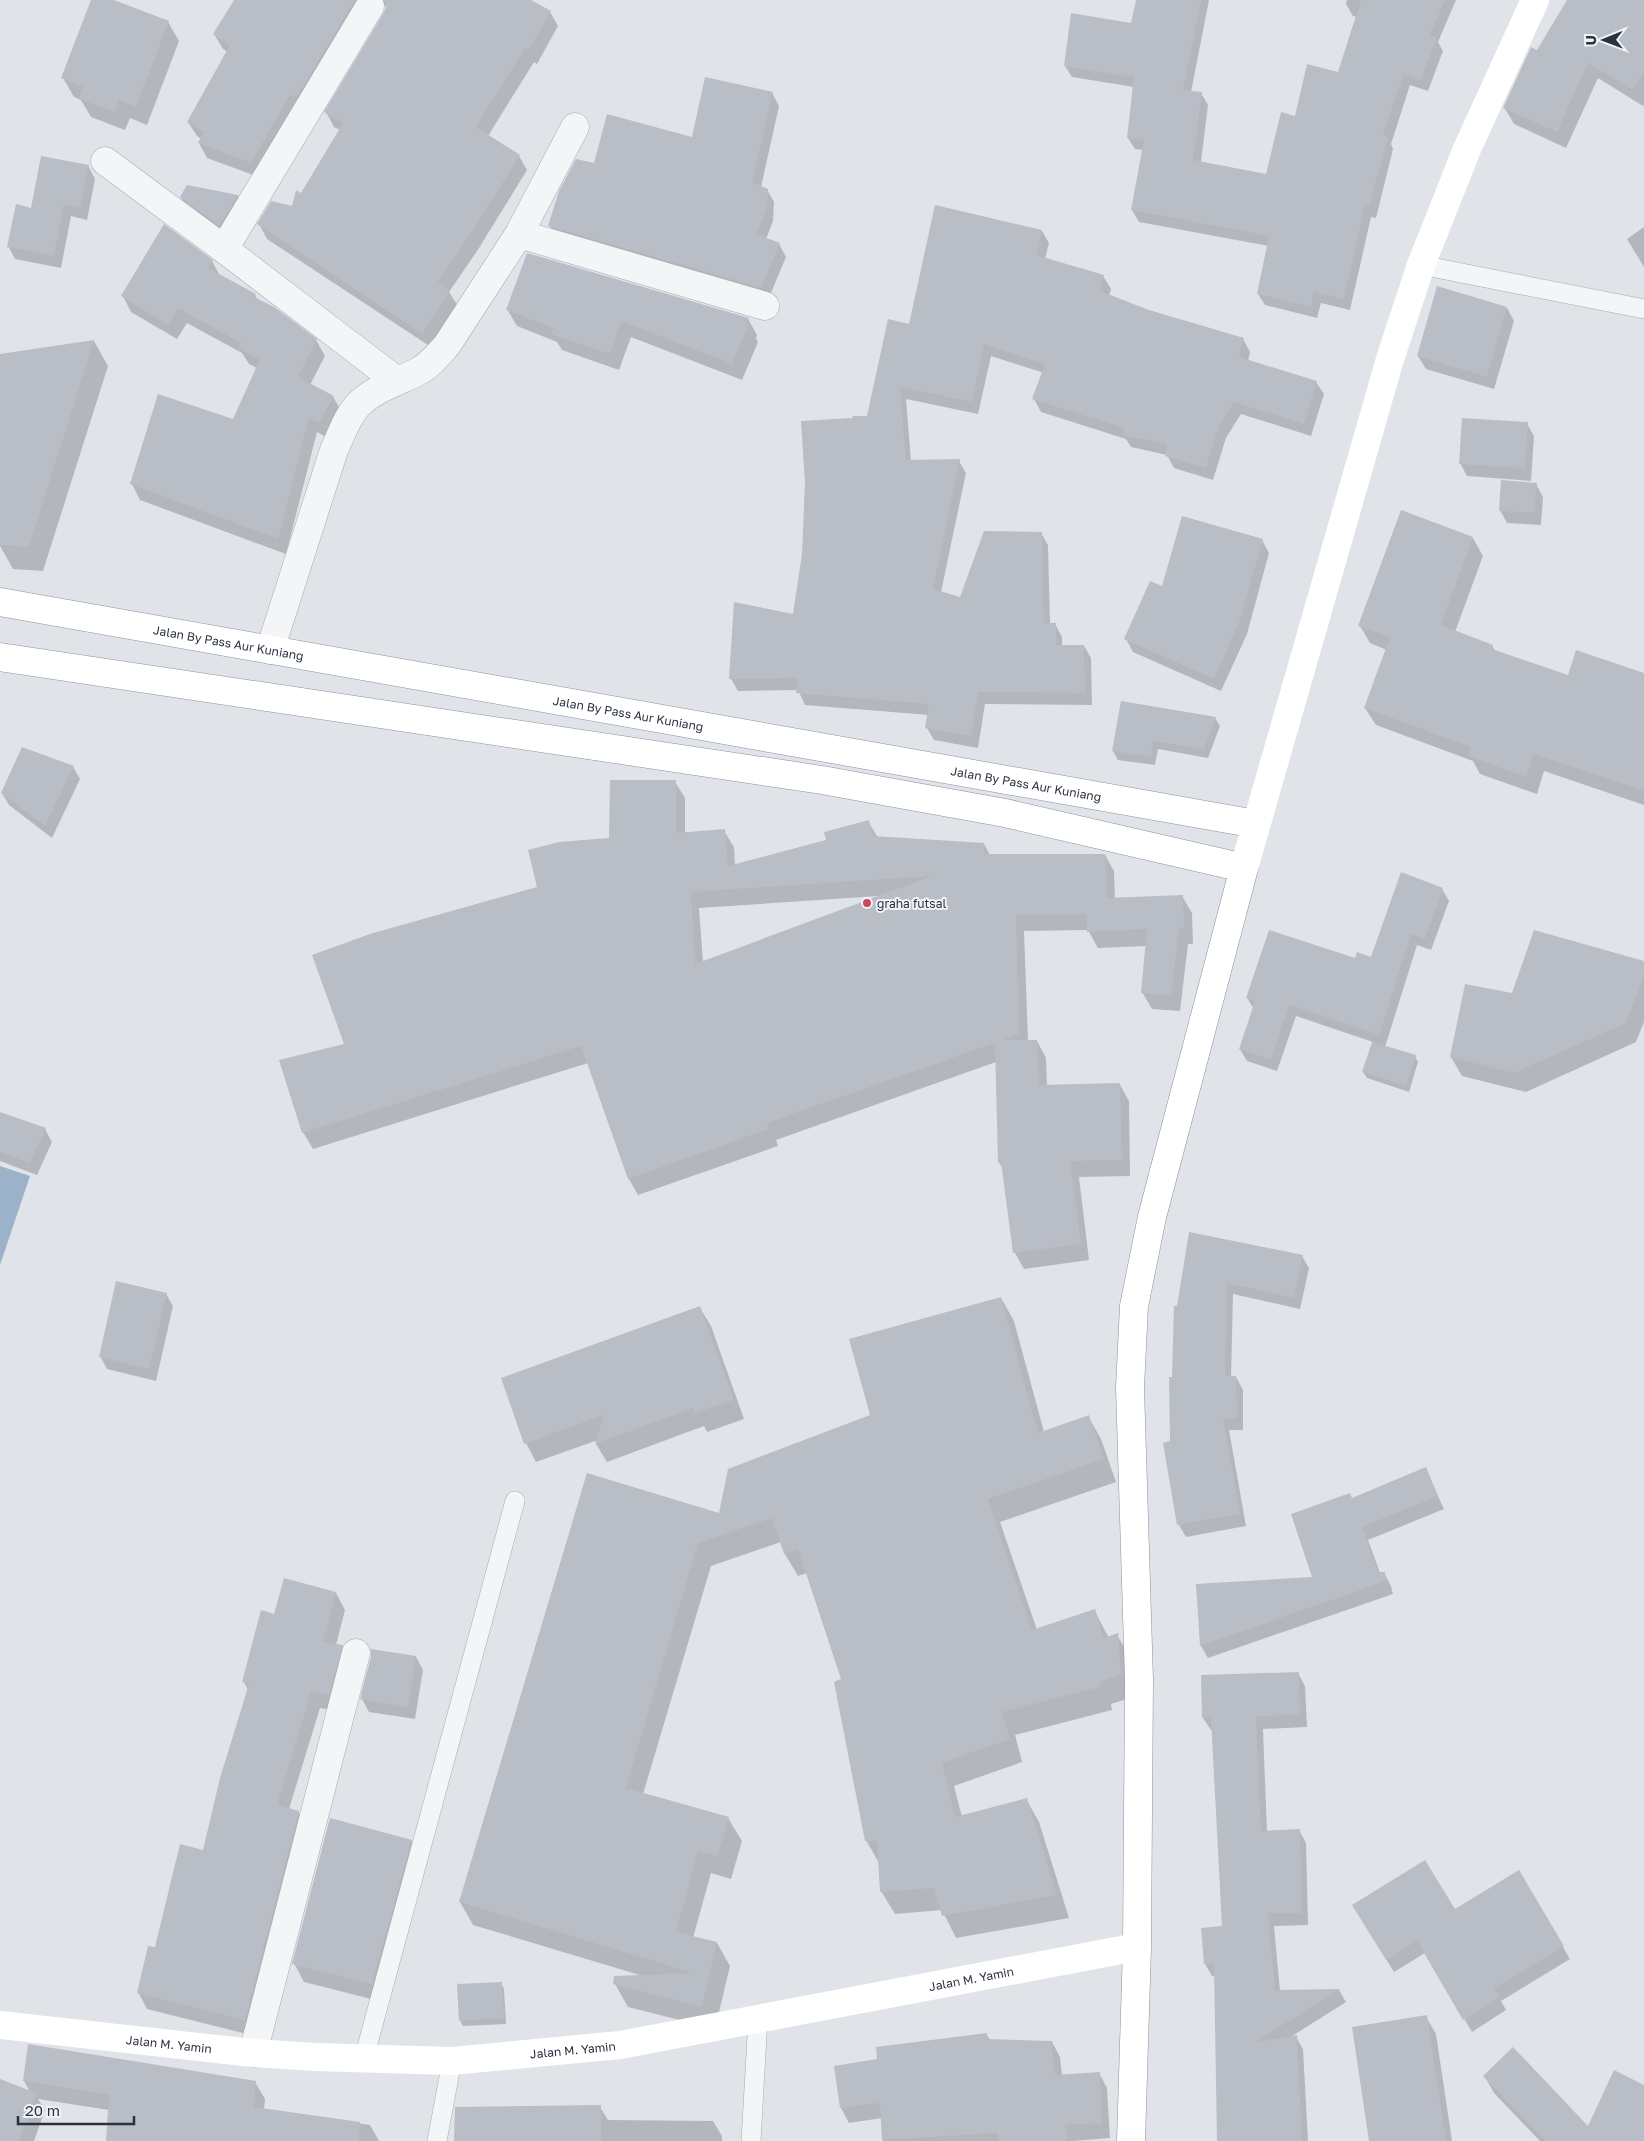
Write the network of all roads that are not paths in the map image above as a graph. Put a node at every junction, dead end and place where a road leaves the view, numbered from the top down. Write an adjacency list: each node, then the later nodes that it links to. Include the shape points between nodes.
1 (1535, 0): 7 (main road, via 1467,149)
2 (370, 6): 6 (street)
3 (575, 127): 5 (street)
4 (105, 161): 6 (street)
5 (519, 234): 8 (street); 10 (street, via 434,361)
6 (224, 249): 10 (street)
7 (1421, 264): 9 (lane); 14 (main road, via 1390,360)
8 (764, 306)
9 (1644, 309)
10 (397, 381): 12 (street, via 373,393 357,407 334,450)
11 (0, 602): 12 (main road, Jalan By Pass Aur Kuniang)
12 (270, 650): 14 (main road, Jalan By Pass Aur Kuniang)
13 (0, 657): 15 (main road, via 822,780 1004,813)
14 (1256, 824): 15 (main road)
15 (1244, 868): 18 (main road, via 1152,1217 1134,1306 1130,1388 1139,1680)
16 (515, 1501): 22 (lane)
17 (356, 1653): 21 (street)
18 (1137, 1947): 19 (main road, Jalan M. Yamin); 26 (main road)
19 (758, 2018): 23 (main road, Jalan M. Yamin, via 620,2045); 25 (lane)
20 (0, 2026): 21 (main road, Jalan M. Yamin)
21 (253, 2052): 22 (main road, Jalan M. Yamin)
22 (364, 2058): 23 (main road, Jalan M. Yamin)
23 (452, 2061): 24 (lane)
24 (437, 2141)
25 (751, 2141)
26 (1130, 2141)

